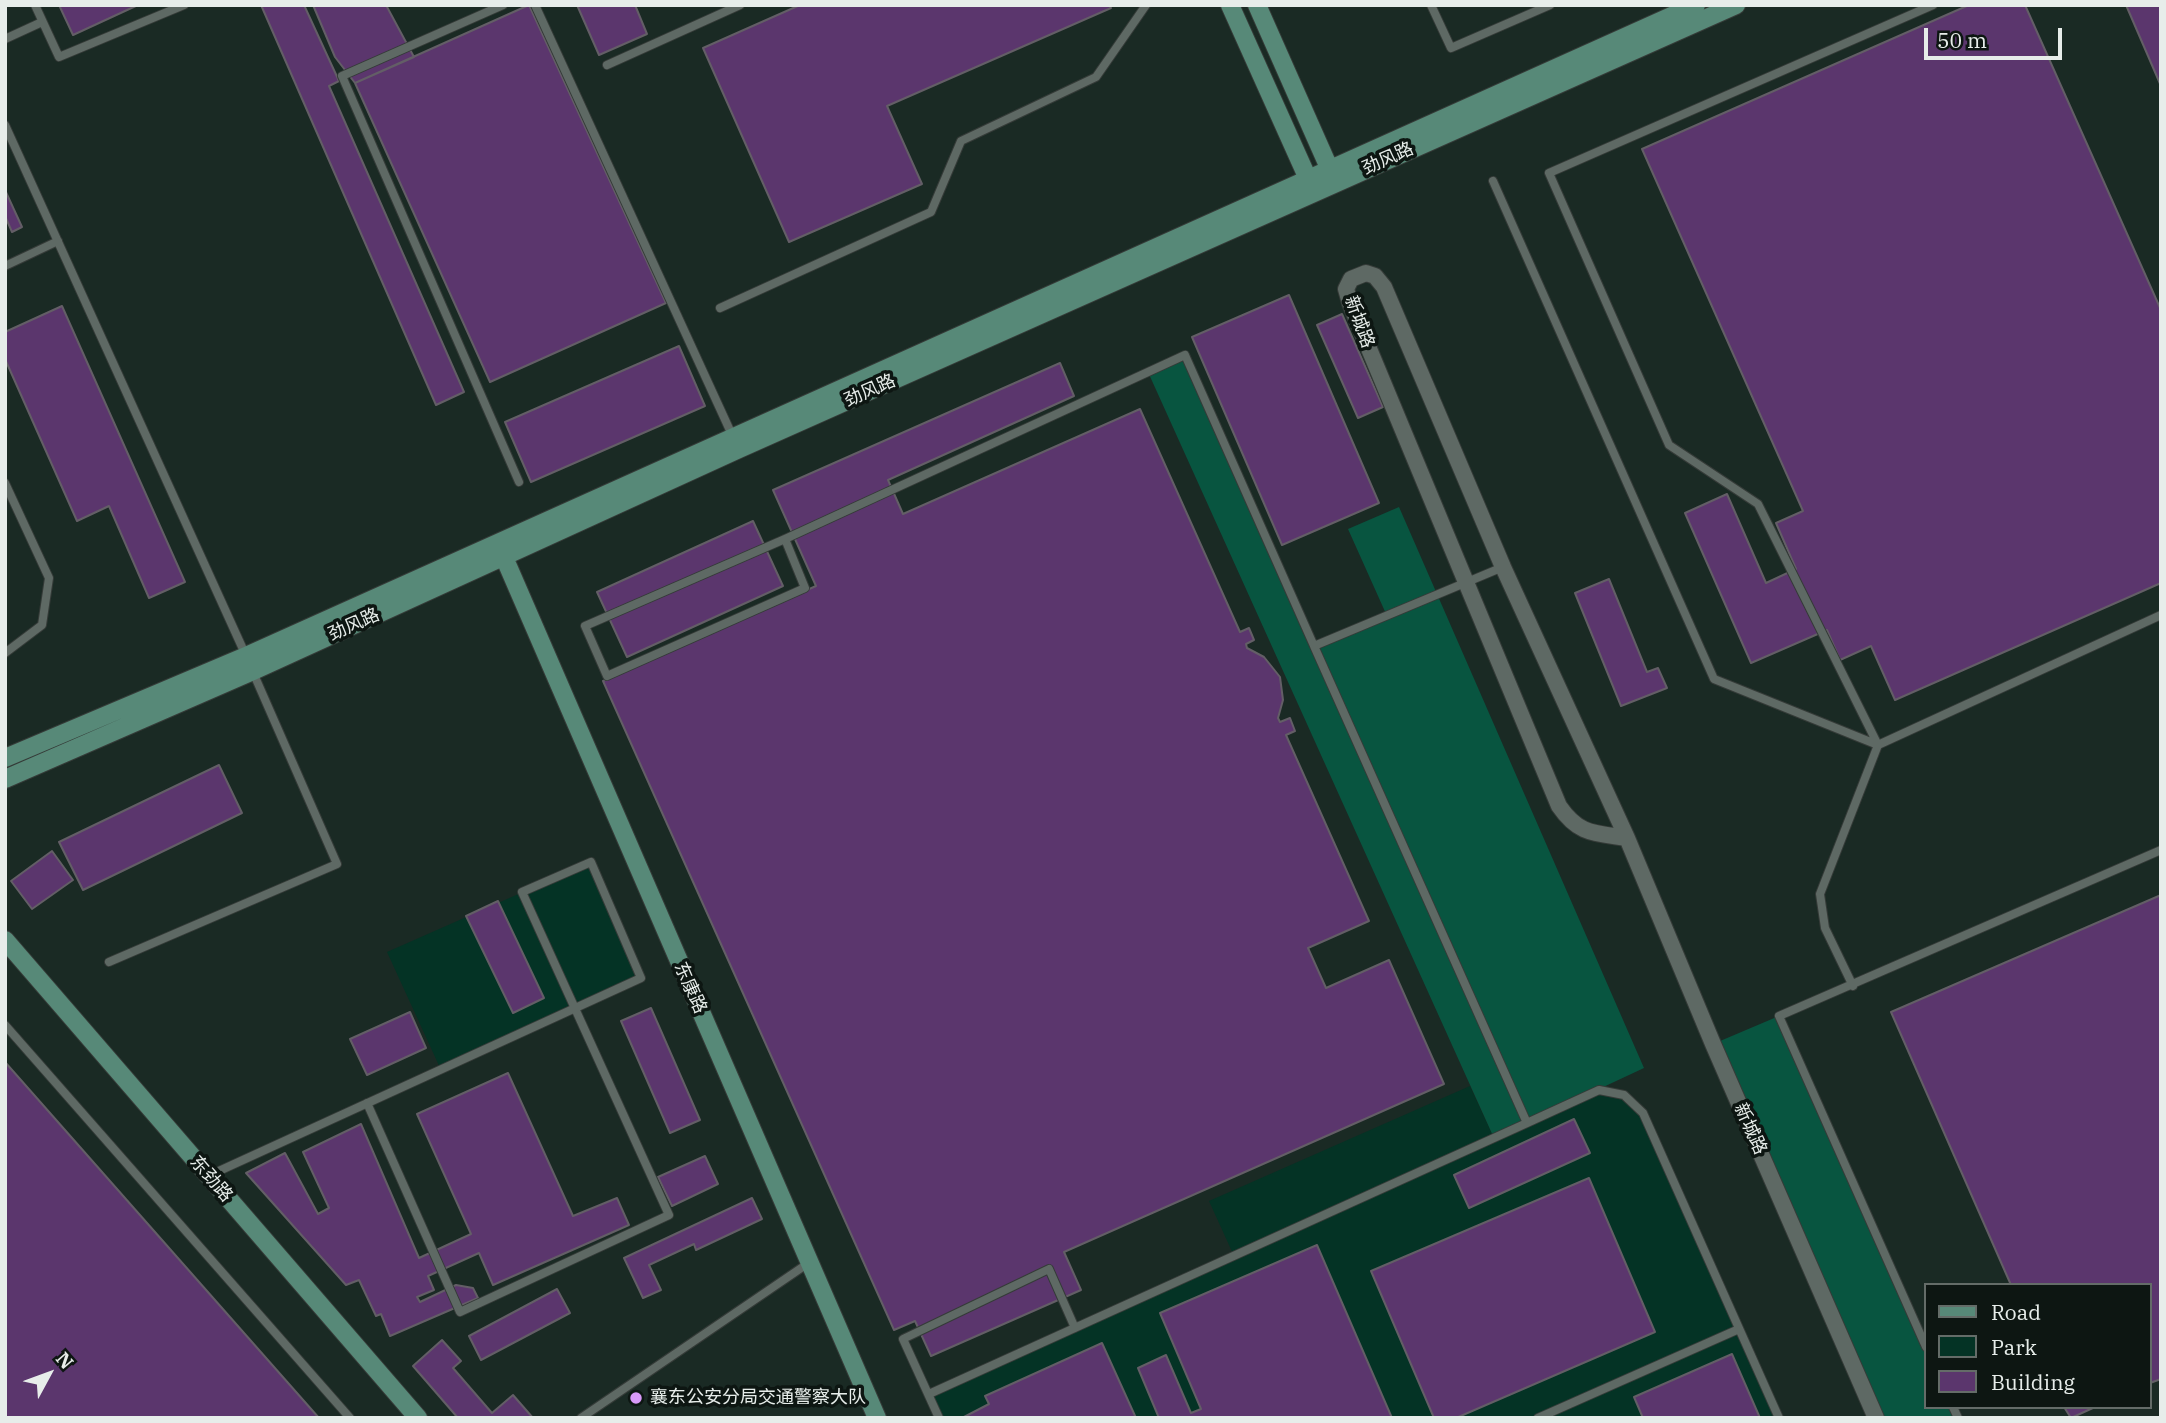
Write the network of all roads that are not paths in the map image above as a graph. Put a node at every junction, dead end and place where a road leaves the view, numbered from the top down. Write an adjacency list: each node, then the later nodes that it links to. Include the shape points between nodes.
1 (35, 5): 14 (lane)
2 (184, 5): 14 (lane, via 59,57)
3 (503, 5): 25 (lane, via 342,76)
4 (535, 5): 24 (lane)
5 (740, 5): 16 (lane)
6 (1146, 5): 23 (lane, via 1096,77 961,141 931,212)
7 (1230, 5): 20 (street)
8 (1257, 5): 18 (street)
9 (1431, 5): 10 (lane, via 1451,48)
10 (1550, 5)
11 (1696, 5): 18 (street, 劲风路)
12 (1736, 5): 18 (street, 劲风路)
13 (1933, 5): 35 (lane, via 1549,173 1669,445 1758,504)
14 (42, 22): 15 (lane)
15 (5, 39)
16 (607, 65)
17 (5, 125): 21 (lane)
18 (1333, 176): 20 (street, 劲风路)
19 (1493, 181): 35 (lane, via 1714,679)
20 (1311, 186): 24 (street, 劲风路)
21 (58, 241): 22 (lane); 34 (lane)
22 (5, 266)
23 (720, 308)
24 (735, 442): 28 (street, 劲风路); 34 (street, 劲风路)
25 (519, 482)
26 (5, 483): 33 (lane, via 49,578 42,625)
27 (785, 539): 27 (lane, via 584,626 607,676 805,588); 32 (lane, via 1185,355)
28 (504, 557): 34 (street, 劲风路); 48 (street, 东康路)
29 (1503, 567): 30 (lane); 30 (street, 新城路, via 1384,287 1366,272 1351,279 1346,289 1350,303); 38 (street, 新城路)
30 (1465, 582): 32 (lane); 38 (street, 新城路, via 1559,806 1584,832)
31 (2161, 615): 35 (lane)
32 (1314, 646): 46 (lane)
33 (5, 653)
34 (249, 664): 36 (street, 劲风路); 37 (street, 劲风路); 41 (lane, via 337,864)
35 (1878, 745): 42 (lane, via 1820,894 1825,928)
36 (5, 758)
37 (5, 779)
38 (1627, 838): 60 (street, 新城路)
39 (2161, 850): 42 (lane)
40 (5, 940): 47 (street, 东劲路)
41 (109, 962)
42 (1853, 986): 51 (lane, via 1779,1016)
43 (575, 1009): 43 (lane, via 641,978 591,862 522,892); 45 (lane); 45 (lane, via 668,1215 460,1312)
44 (5, 1025): 53 (lane)
45 (368, 1103): 47 (lane)
46 (1527, 1124): 49 (lane); 50 (lane, via 1599,1090 1624,1095 1643,1113)
47 (208, 1176): 54 (street, 东劲路)
48 (810, 1262): 55 (lane); 56 (street, 东康路)
49 (1074, 1328): 52 (lane); 52 (lane, via 1049,1269 903,1339)
50 (1739, 1329): 58 (lane); 59 (lane)
51 (1924, 1342)
52 (929, 1394): 57 (lane)
53 (350, 1418)
54 (418, 1418)
55 (581, 1418)
56 (877, 1418)
57 (939, 1418)
58 (1538, 1418)
59 (1779, 1418)
60 (1876, 1418)

